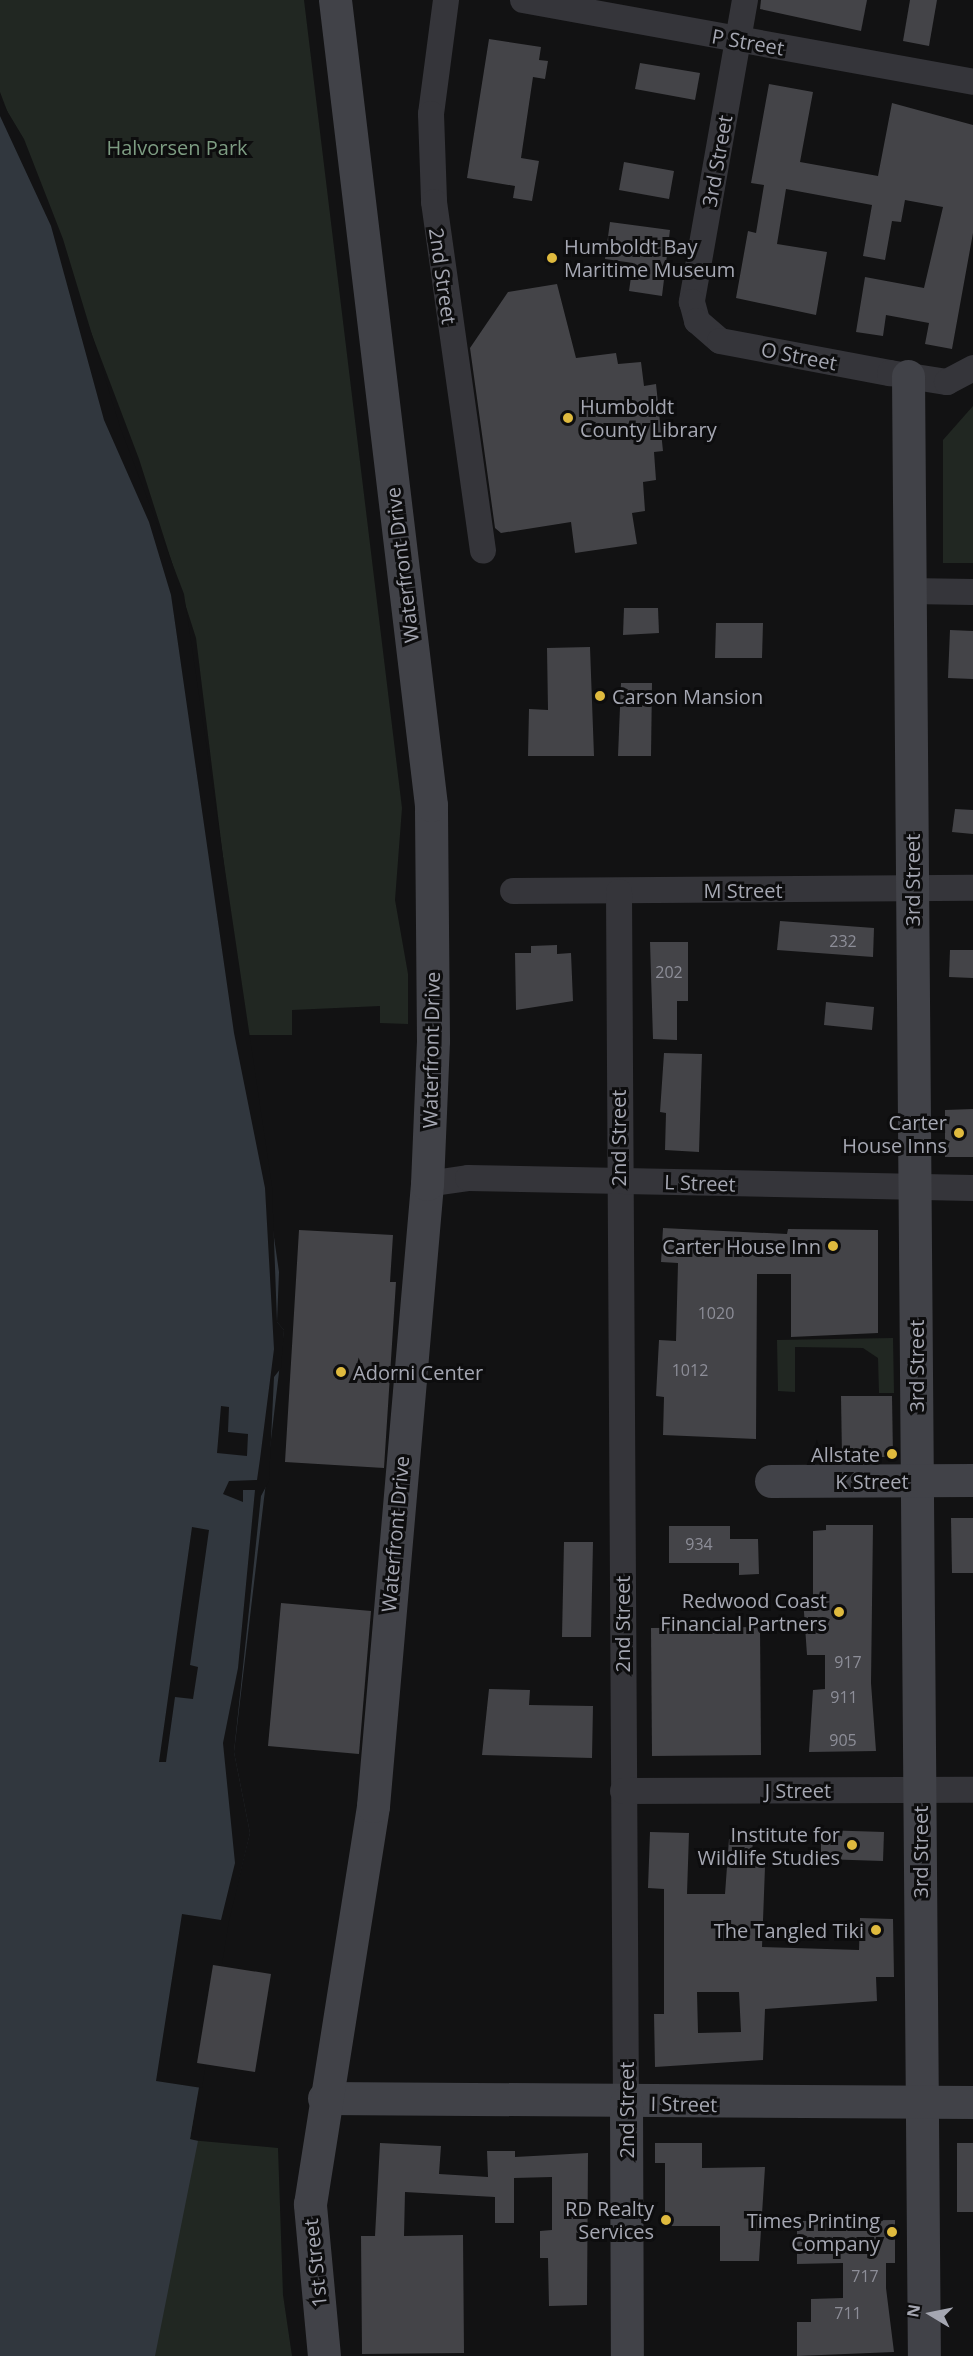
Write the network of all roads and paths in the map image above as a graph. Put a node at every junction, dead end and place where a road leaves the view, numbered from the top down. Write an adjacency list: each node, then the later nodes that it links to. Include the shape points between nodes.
1 (335, 0): 18 (street, Waterfront Drive, via 431,805)
2 (446, 0): 10 (street, 2nd Street, via 431,114 434,202)
3 (523, 0): 5 (street, P Street)
4 (745, 0): 5 (street, 3rd Street)
5 (737, 40): 6 (street, P Street); 7 (street, 3rd Street, via 692,302)
6 (973, 82)
7 (697, 321): 9 (street, O Street, via 720,341)
8 (973, 368): 9 (street, O Street, via 947,382)
9 (908, 376): 11 (street, 3rd Street)
10 (483, 550)
11 (909, 591): 12 (street); 14 (street, 3rd Street)
12 (973, 592)
13 (973, 888): 14 (street, M Street)
14 (912, 889): 16 (street, M Street); 19 (street, 3rd Street)
15 (513, 891): 16 (street, M Street)
16 (619, 892): 17 (street, 2nd Street)
17 (618, 1180): 18 (street, L Street, via 468,1178); 19 (street, L Street); 26 (street, 2nd Street)
18 (427, 1184): 27 (street, Waterfront Drive, via 373,1806)
19 (914, 1188): 20 (street, L Street); 21 (street, 3rd Street)
20 (973, 1188)
21 (916, 1480): 22 (street, K Street); 23 (street, K Street); 24 (street, 3rd Street)
22 (973, 1480)
23 (771, 1481)
24 (919, 1790): 25 (street, J Street); 26 (street, J Street); 28 (street, 3rd Street)
25 (973, 1790)
26 (623, 1791): 30 (street, 2nd Street)
27 (324, 2098): 30 (street, I Street); 31 (street, 1st Street, via 310,2213)
28 (922, 2102): 29 (street, I Street); 30 (street, I Street); 33 (street, 3rd Street)
29 (973, 2102)
30 (626, 2103): 32 (street, 2nd Street)
31 (324, 2356)
32 (627, 2356)
33 (924, 2356)

